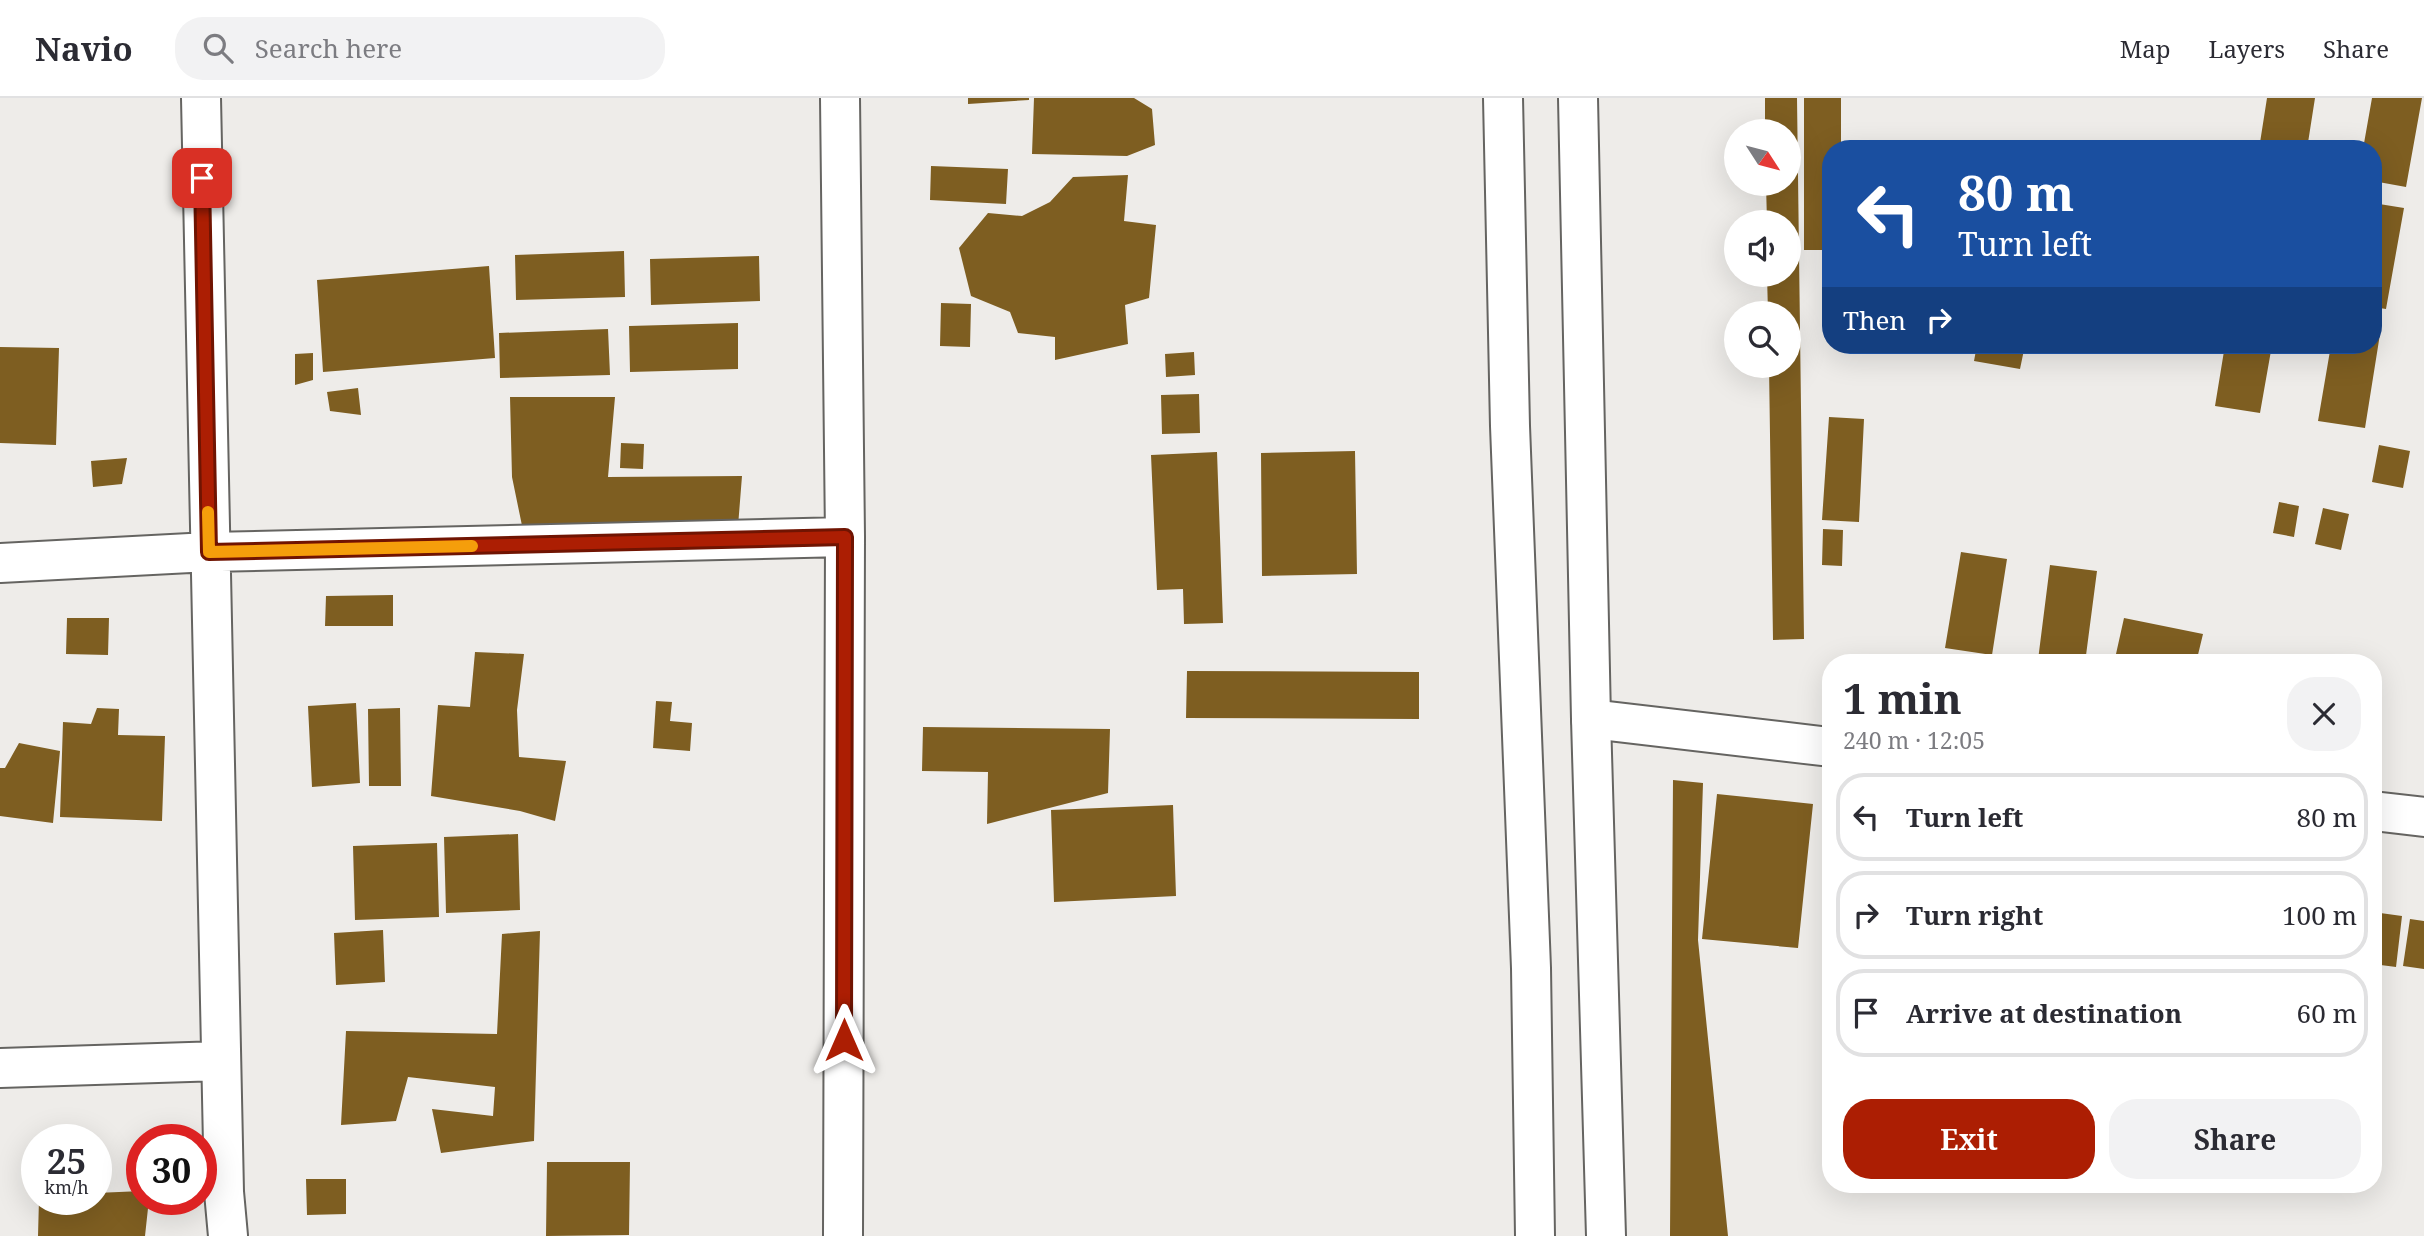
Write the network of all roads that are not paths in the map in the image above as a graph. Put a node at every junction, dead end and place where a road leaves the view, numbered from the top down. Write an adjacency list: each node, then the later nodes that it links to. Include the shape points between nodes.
1 (201, 98): 6 (street)
2 (840, 98): 5 (street)
3 (1503, 98): 16 (street, via 1510,426 1531,968)
4 (1578, 98): 8 (street)
5 (845, 537): 6 (street); 15 (street)
6 (209, 552): 7 (street); 12 (street)
7 (0, 563)
8 (1591, 719): 9 (street); 17 (street)
9 (1822, 746)
10 (2382, 812): 11 (street)
11 (2424, 817)
12 (221, 1061): 13 (street); 14 (street)
13 (0, 1068)
14 (228, 1236)
15 (843, 1236)
16 (1535, 1236)
17 (1606, 1236)

